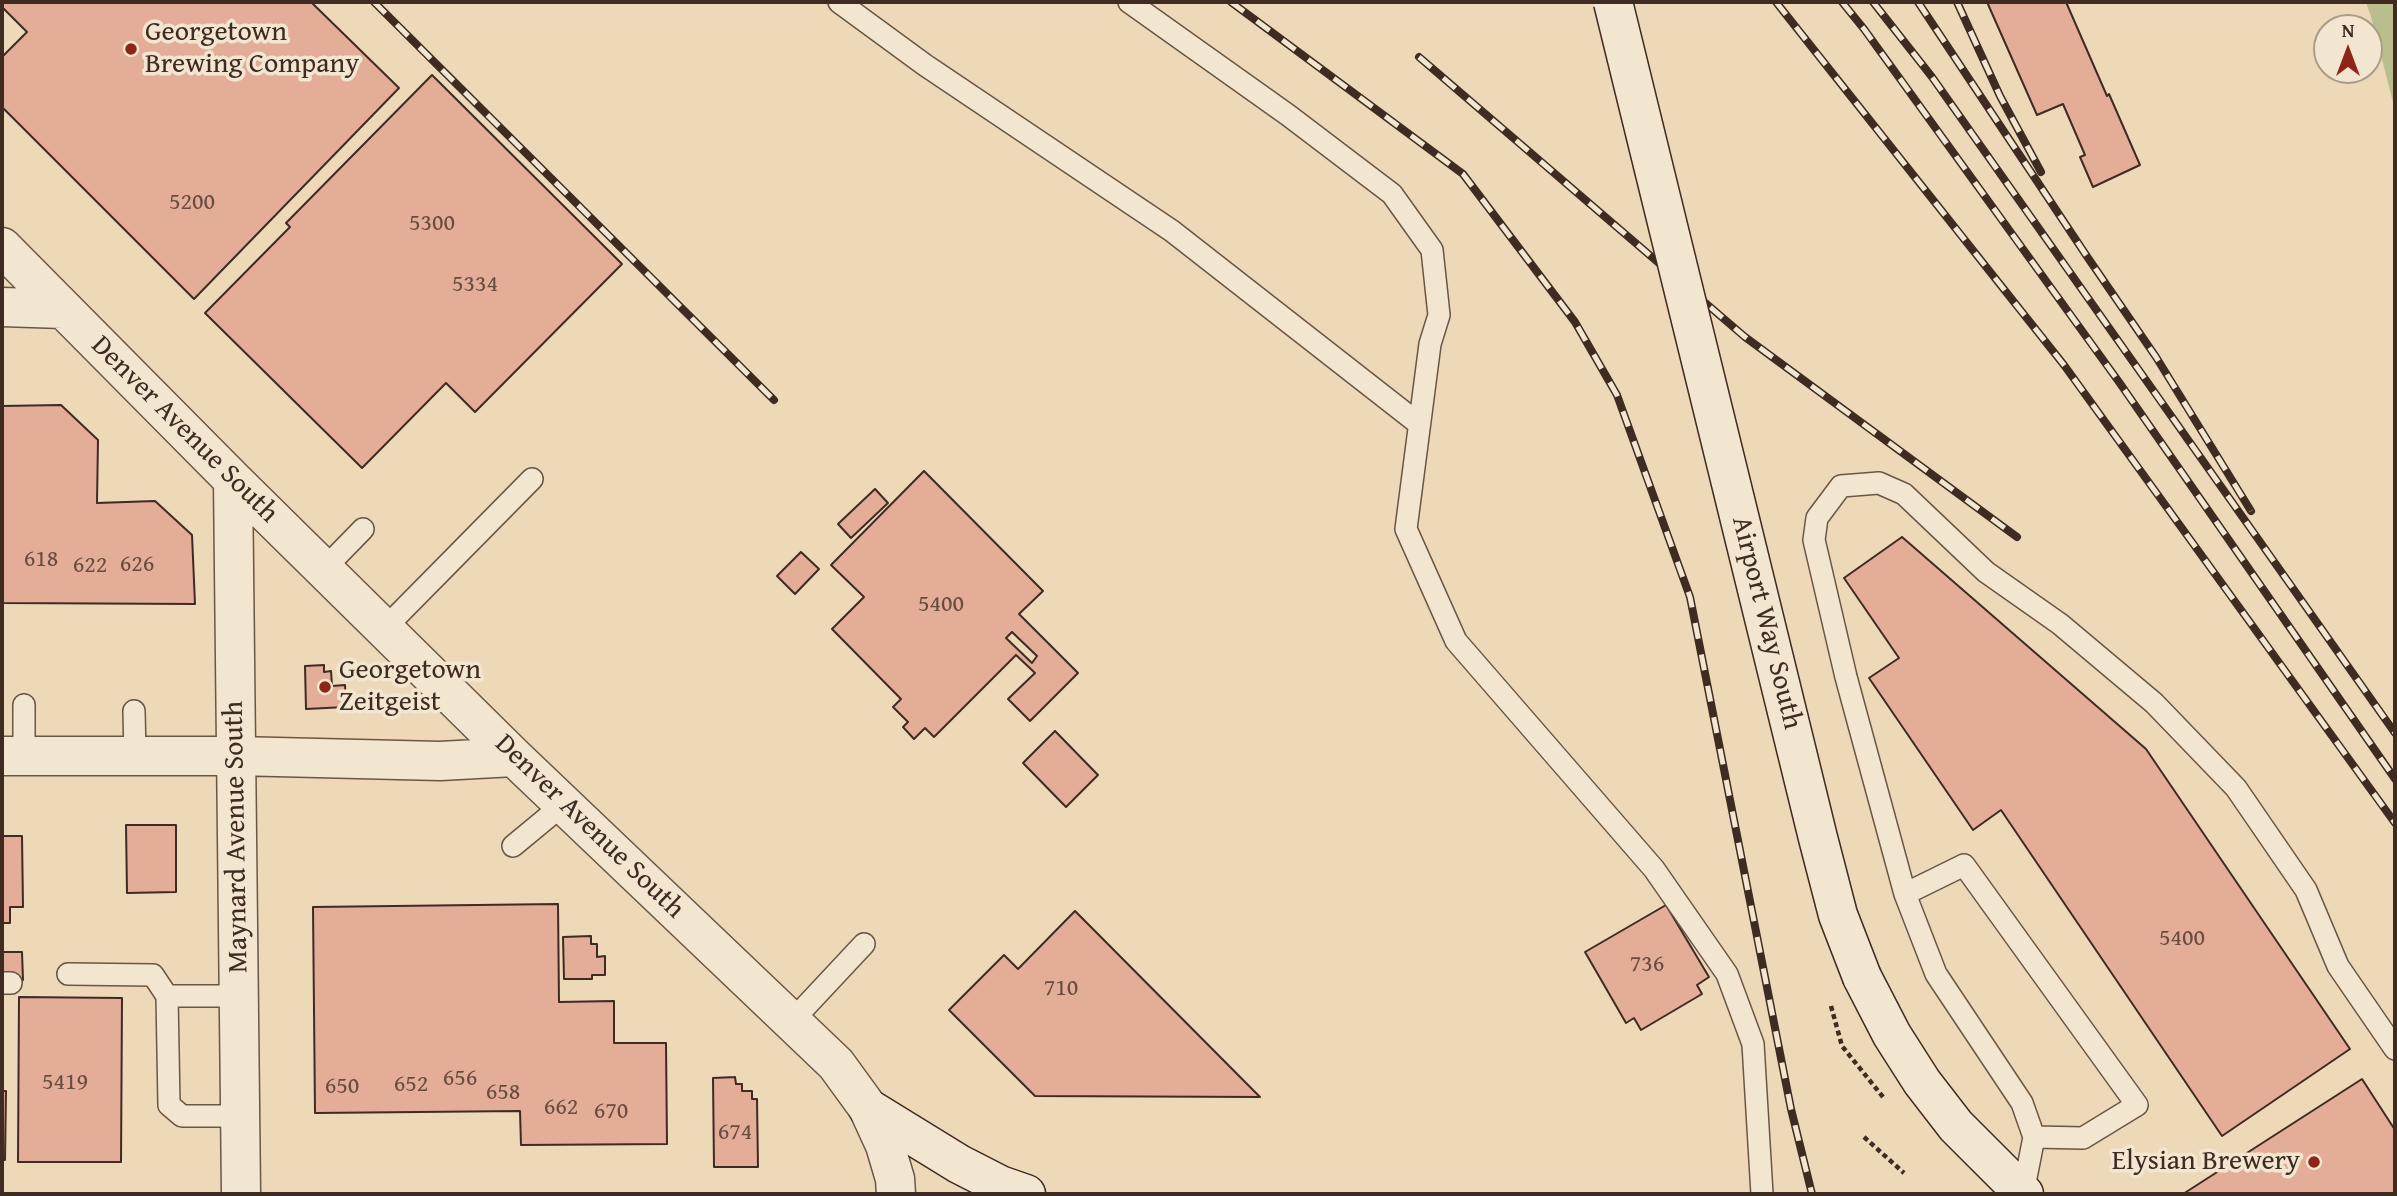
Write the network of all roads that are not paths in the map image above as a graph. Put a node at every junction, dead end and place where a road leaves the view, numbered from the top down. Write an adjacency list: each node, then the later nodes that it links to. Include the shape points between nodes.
1 (839, 2): 7 (lane, via 1172,231)
2 (1129, 2): 7 (lane, via 1392,194 1432,250 1439,315 1430,344)
3 (1613, 2): 35 (street, Airport Way South, bridge, via 1838,915 1862,977 1922,1082 1956,1126)
4 (2, 247): 6 (street, Denver Avenue South)
5 (2, 307): 6 (street)
6 (63, 309): 8 (street, Denver Avenue South)
7 (1419, 424): 34 (lane, via 1406,529 1456,642 1654,869 1727,974 1753,1044)
8 (233, 480): 11 (street, Denver Avenue South); 17 (street, Maynard Avenue South)
9 (531, 480): 12 (lane)
10 (363, 529): 11 (lane)
11 (324, 569): 12 (street, Denver Avenue South)
12 (385, 628): 18 (street, Denver Avenue South)
13 (24, 705): 15 (lane)
14 (134, 711): 16 (lane)
15 (13, 756): 16 (street)
16 (135, 756): 17 (street)
17 (236, 756): 18 (street, via 440,761); 25 (street, Maynard Avenue South)
18 (514, 757): 19 (street, Denver Avenue South)
19 (565, 803): 20 (lane); 26 (street, Denver Avenue South)
20 (513, 846)
21 (1905, 894): 27 (lane, via 1814,540 1817,518 1841,486 1879,483 1904,494 1986,572 2060,624 2154,703 2236,788 2306,890 2338,966); 30 (lane, via 1936,974 2022,1103); 30 (lane, via 1964,865 2137,1105 2083,1138)
22 (864, 944): 26 (lane)
23 (68, 974): 24 (lane, via 153,975)
24 (167, 996): 25 (lane); 29 (lane, via 169,1105 182,1116)
25 (239, 996): 29 (street, Maynard Avenue South)
26 (792, 1021): 28 (street, Denver Avenue South, via 836,1064)
27 (2395, 1049)
28 (868, 1108): 32 (street, Denver Avenue South, via 885,1145); 33 (street, via 959,1164)
29 (240, 1116): 31 (street, Maynard Avenue South)
30 (2034, 1137): 35 (lane)
31 (241, 1194)
32 (896, 1194)
33 (1026, 1194)
34 (1762, 1194)
35 (2022, 1194)

